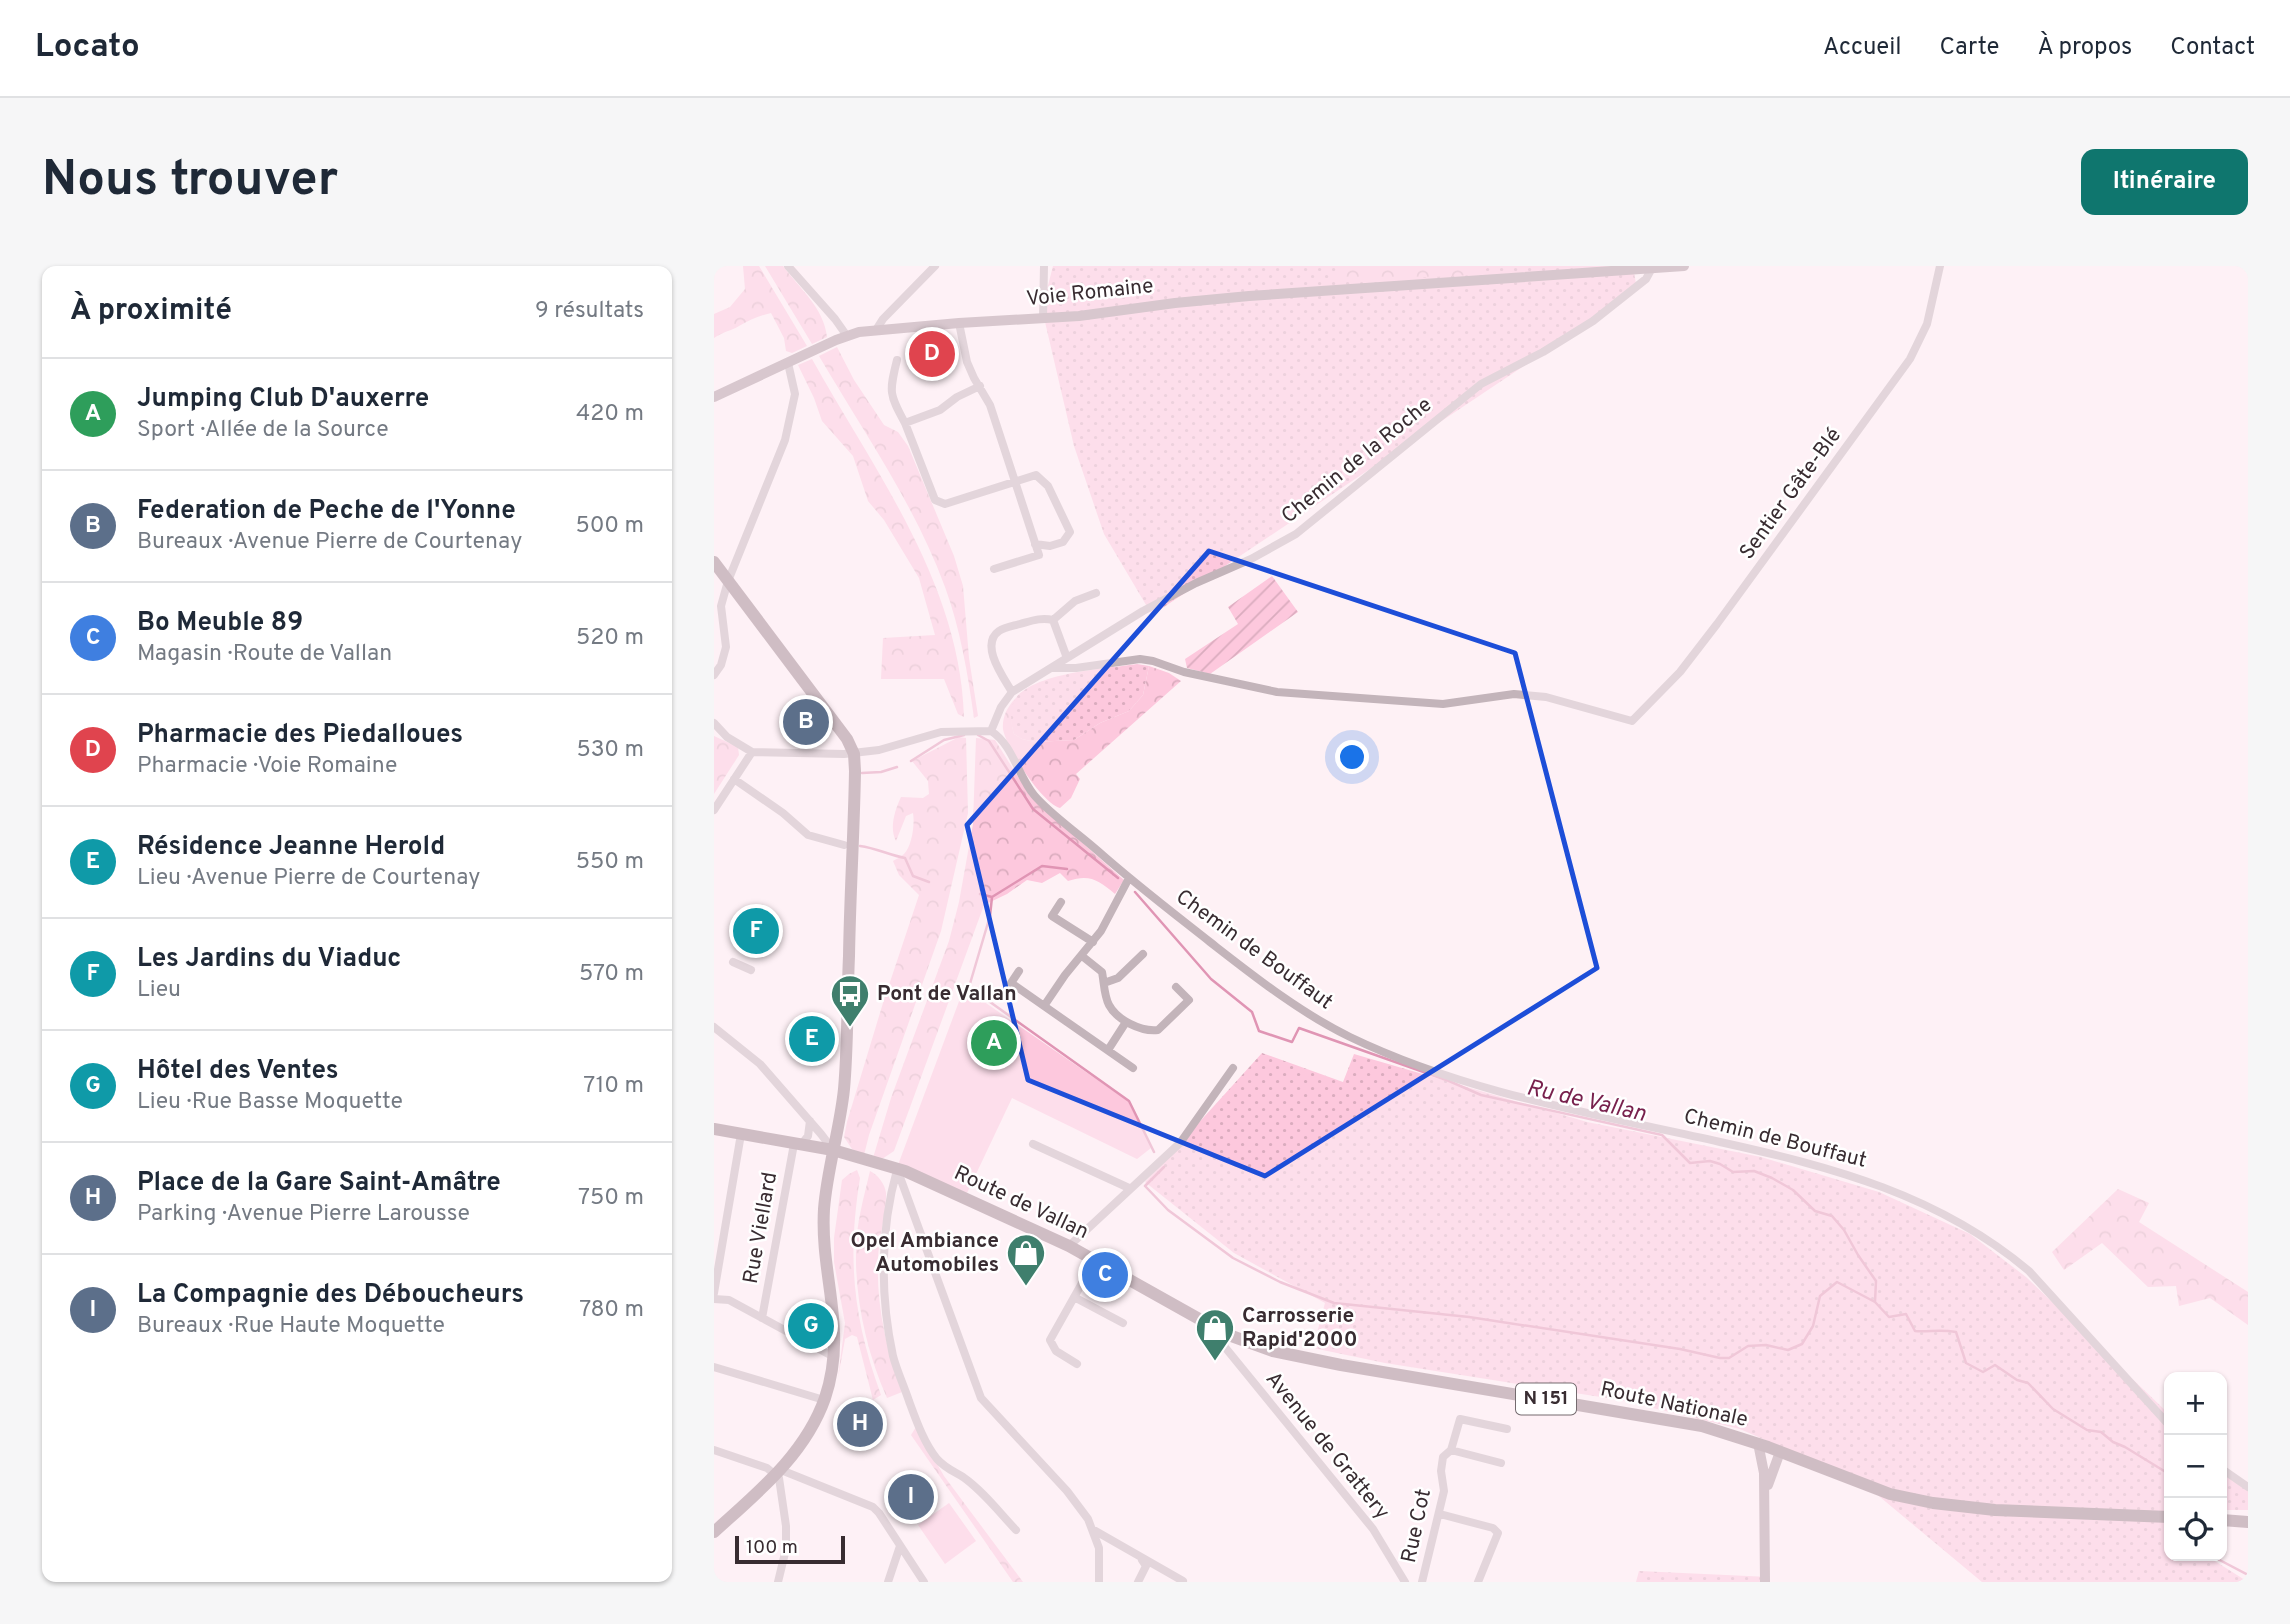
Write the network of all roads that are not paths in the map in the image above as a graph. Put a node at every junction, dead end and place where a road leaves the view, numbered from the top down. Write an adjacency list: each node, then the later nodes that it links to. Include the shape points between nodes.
1 (788, 266): 11 (street)
2 (935, 266): 10 (street)
3 (1044, 266): 8 (street)
4 (1684, 266): 7 (main road, Voie Romaine)
5 (1940, 266): 25 (street, Sentier Gâte-Blé, via 1927,324 1910,359 1680,673 1632,721 1546,697 1514,694 1443,704 1277,692 1140,659)
6 (1622, 268): 7 (main road, Voie Romaine); 8 (main road, Voie Romaine, via 1249,296)
7 (1653, 268): 24 (street, Chemin de la Roche, via 1646,279 1593,321 1482,384 1296,534 1143,611)
8 (1043, 318): 9 (main road, Voie Romaine)
9 (960, 323): 10 (main road, Voie Romaine); 14 (street, via 967,362)
10 (876, 330): 11 (main road, Voie Romaine)
11 (847, 336): 13 (main road, Voie Romaine)
12 (897, 360): 16 (street, via 890,386)
13 (788, 363): 15 (main road, Voie Romaine); 21 (street, via 795,394 785,440)
14 (980, 386): 16 (street, via 940,410); 17 (street)
15 (714, 397)
16 (905, 423): 17 (street, via 935,500 945,504)
17 (1015, 482): 18 (street); 18 (street, via 1036,475 1048,486 1070,532 1063,542)
18 (1035, 544): 20 (street, via 1039,555)
19 (714, 562): 21 (main road)
20 (994, 569)
21 (728, 581): 26 (street, via 721,606 726,648); 31 (main road)
22 (1096, 593): 23 (street, via 1075,601)
23 (1053, 620): 24 (street); 27 (street, via 1040,618 995,635 991,646 995,663)
24 (1067, 658): 25 (street, Chemin de la Roche)
25 (1051, 668): 27 (street, Chemin de la Roche)
26 (714, 675)
27 (1012, 692): 29 (street, Chemin de la Roche)
28 (714, 723): 30 (street)
29 (991, 731): 31 (street, via 942,733); 35 (street, Chemin de Bouffaut, via 1003,741 1034,795)
30 (752, 752): 31 (street); 32 (street)
31 (855, 754): 53 (main road, via 845,1079)
32 (734, 779): 33 (street); 34 (street, via 808,835)
33 (714, 810)
34 (844, 845)
35 (1126, 884): 37 (street); 74 (street, Chemin de Bouffaut, via 1266,985 1330,1027 1365,1043 1496,1092 1833,1170 1898,1193 1956,1222 2029,1270)
36 (1061, 902): 37 (street, via 1052,916)
37 (1093, 942): 39 (street)
38 (1143, 954): 43 (street, via 1118,978)
39 (1082, 956): 43 (street, via 1102,971); 45 (street)
40 (733, 962): 41 (street)
41 (751, 970)
42 (1019, 971): 45 (street, via 1011,983)
43 (1104, 983): 46 (street, via 1109,1006)
44 (1176, 987): 46 (street, via 1189,1000 1158,1030)
45 (1044, 1006): 48 (street)
46 (1126, 1022): 48 (street)
47 (714, 1027): 51 (street, via 760,1064)
48 (1108, 1050): 49 (street)
49 (1133, 1068)
50 (1233, 1068): 60 (street, via 1180,1143)
51 (810, 1121): 55 (street, Rue Viellard, via 810,1132); 57 (street)
52 (714, 1129): 54 (main road, N 151)
53 (836, 1132): 57 (main road); 58 (main road)
54 (741, 1134): 55 (main road, N 151); 63 (street)
55 (798, 1144): 57 (main road, N 151); 66 (street, Rue Viellard)
56 (1033, 1144): 60 (street)
57 (833, 1150): 58 (main road, N 151); 69 (main road, via 824,1241 835,1320)
58 (851, 1156): 59 (main road, N 151)
59 (901, 1170): 61 (main road, Route de Vallan / N 151); 89 (street, via 981,1398 1067,1491); 90 (street, via 892,1189 884,1254 885,1306 894,1358 933,1453)
60 (1129, 1188): 61 (street)
61 (1069, 1246): 62 (main road, Route de Vallan / N 151)
62 (1095, 1260): 64 (street); 68 (main road, Route de Vallan / N 151)
63 (714, 1293)
64 (1074, 1297): 67 (street); 71 (street, via 1050,1340 1056,1351)
65 (714, 1299): 66 (street, via 729,1300)
66 (762, 1318): 69 (street)
67 (1123, 1323)
68 (1226, 1334): 70 (main road, Route de Vallan / N 151); 100 (street, Avenue de Grattery, via 1224,1346 1373,1529)
69 (834, 1357): 73 (main road)
70 (1309, 1359): 76 (main road, Route Nationale / N 151, via 1677,1421)
71 (1077, 1364)
72 (714, 1367): 73 (street)
73 (824, 1400): 81 (main road, via 801,1445)
74 (2164, 1419)
75 (1507, 1429): 78 (street, Rue Cot, via 1460,1419)
76 (1758, 1443): 79 (main road, Route Nationale / N 151); 84 (main road)
77 (714, 1450): 81 (street)
78 (1451, 1450): 80 (street); 85 (street, Rue Cot, via 1443,1457)
79 (1780, 1452): 84 (main road); 86 (main road, N 151, via 1890,1494 1933,1503)
80 (1501, 1463)
81 (778, 1472): 91 (main road); 92 (street, via 873,1507); 95 (street, via 786,1549)
82 (2227, 1472): 83 (street)
83 (2248, 1487)
84 (1765, 1494): 103 (main road)
85 (1440, 1514): 101 (street, Rue Cot); 102 (street, via 1498,1533)
86 (2164, 1517)
87 (2227, 1520): 88 (main road)
88 (2248, 1522)
89 (1092, 1529): 93 (street); 98 (street, via 1099,1548)
90 (1016, 1530)
91 (714, 1532)
92 (900, 1546): 96 (street); 97 (street)
93 (1140, 1558): 94 (street); 99 (street, via 1146,1566)
94 (1183, 1581)
95 (778, 1582)
96 (888, 1582)
97 (924, 1582)
98 (1099, 1582)
99 (1138, 1582)
100 (1405, 1582)
101 (1422, 1582)
102 (1478, 1582)
103 (1765, 1582)

